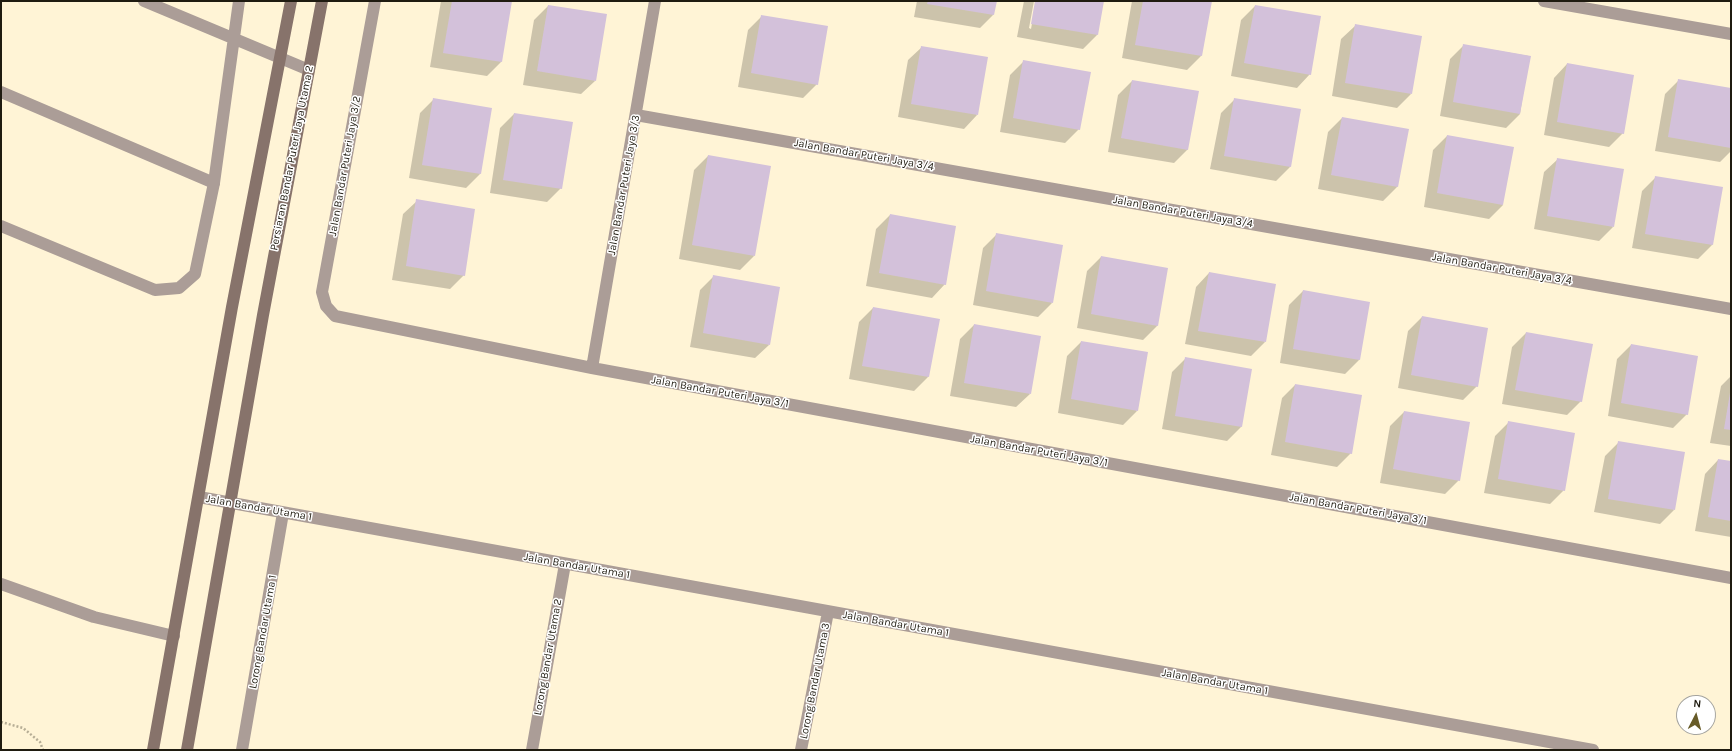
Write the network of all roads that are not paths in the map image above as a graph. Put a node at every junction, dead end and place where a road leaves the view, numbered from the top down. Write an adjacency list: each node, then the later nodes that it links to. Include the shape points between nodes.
1 (144, 1): 9 (street)
2 (239, 1): 9 (street)
3 (291, 1): 10 (street)
4 (322, 1): 11 (street, Persiaran Bandar Puteri Jaya Utama 2)
5 (375, 1): 17 (street, Jalan Bandar Puteri Jaya 3/2, via 322,292 326,306 335,316)
6 (655, 1): 13 (street, Jalan Bandar Puteri Jaya 3/3)
7 (1544, 1): 8 (street)
8 (1731, 34)
9 (234, 39): 10 (street); 14 (street)
10 (280, 58): 11 (street); 19 (street, via 232,307)
11 (309, 70): 20 (street, Persiaran Bandar Puteri Jaya Utama 2)
12 (1, 92): 14 (street)
13 (636, 115): 16 (street, Jalan Bandar Puteri Jaya 3/4); 18 (street, Jalan Bandar Puteri Jaya 3/3)
14 (214, 183): 15 (street, via 195,274 179,288 155,290)
15 (1, 226)
16 (1731, 309)
17 (348, 319): 18 (street, Jalan Bandar Puteri Jaya 3/1)
18 (592, 368): 23 (street, Jalan Bandar Puteri Jaya 3/1)
19 (199, 497): 20 (street, Jalan Bandar Utama 1); 26 (street)
20 (230, 503): 21 (street, Jalan Bandar Utama 1); 28 (street, Persiaran Bandar Puteri Jaya Utama 2)
21 (284, 513): 22 (street, Jalan Bandar Utama 1); 29 (street, Lorong Bandar Utama 1)
22 (565, 564): 25 (street, Jalan Bandar Utama 1); 30 (street, Lorong Bandar Utama 2)
23 (1731, 578)
24 (1, 584): 26 (street, via 94,617)
25 (828, 612): 31 (street, Lorong Bandar Utama 3); 32 (street, Jalan Bandar Utama 1)
26 (174, 636): 27 (street)
27 (153, 750)
28 (187, 750)
29 (242, 750)
30 (532, 750)
31 (801, 750)
32 (1594, 750)

